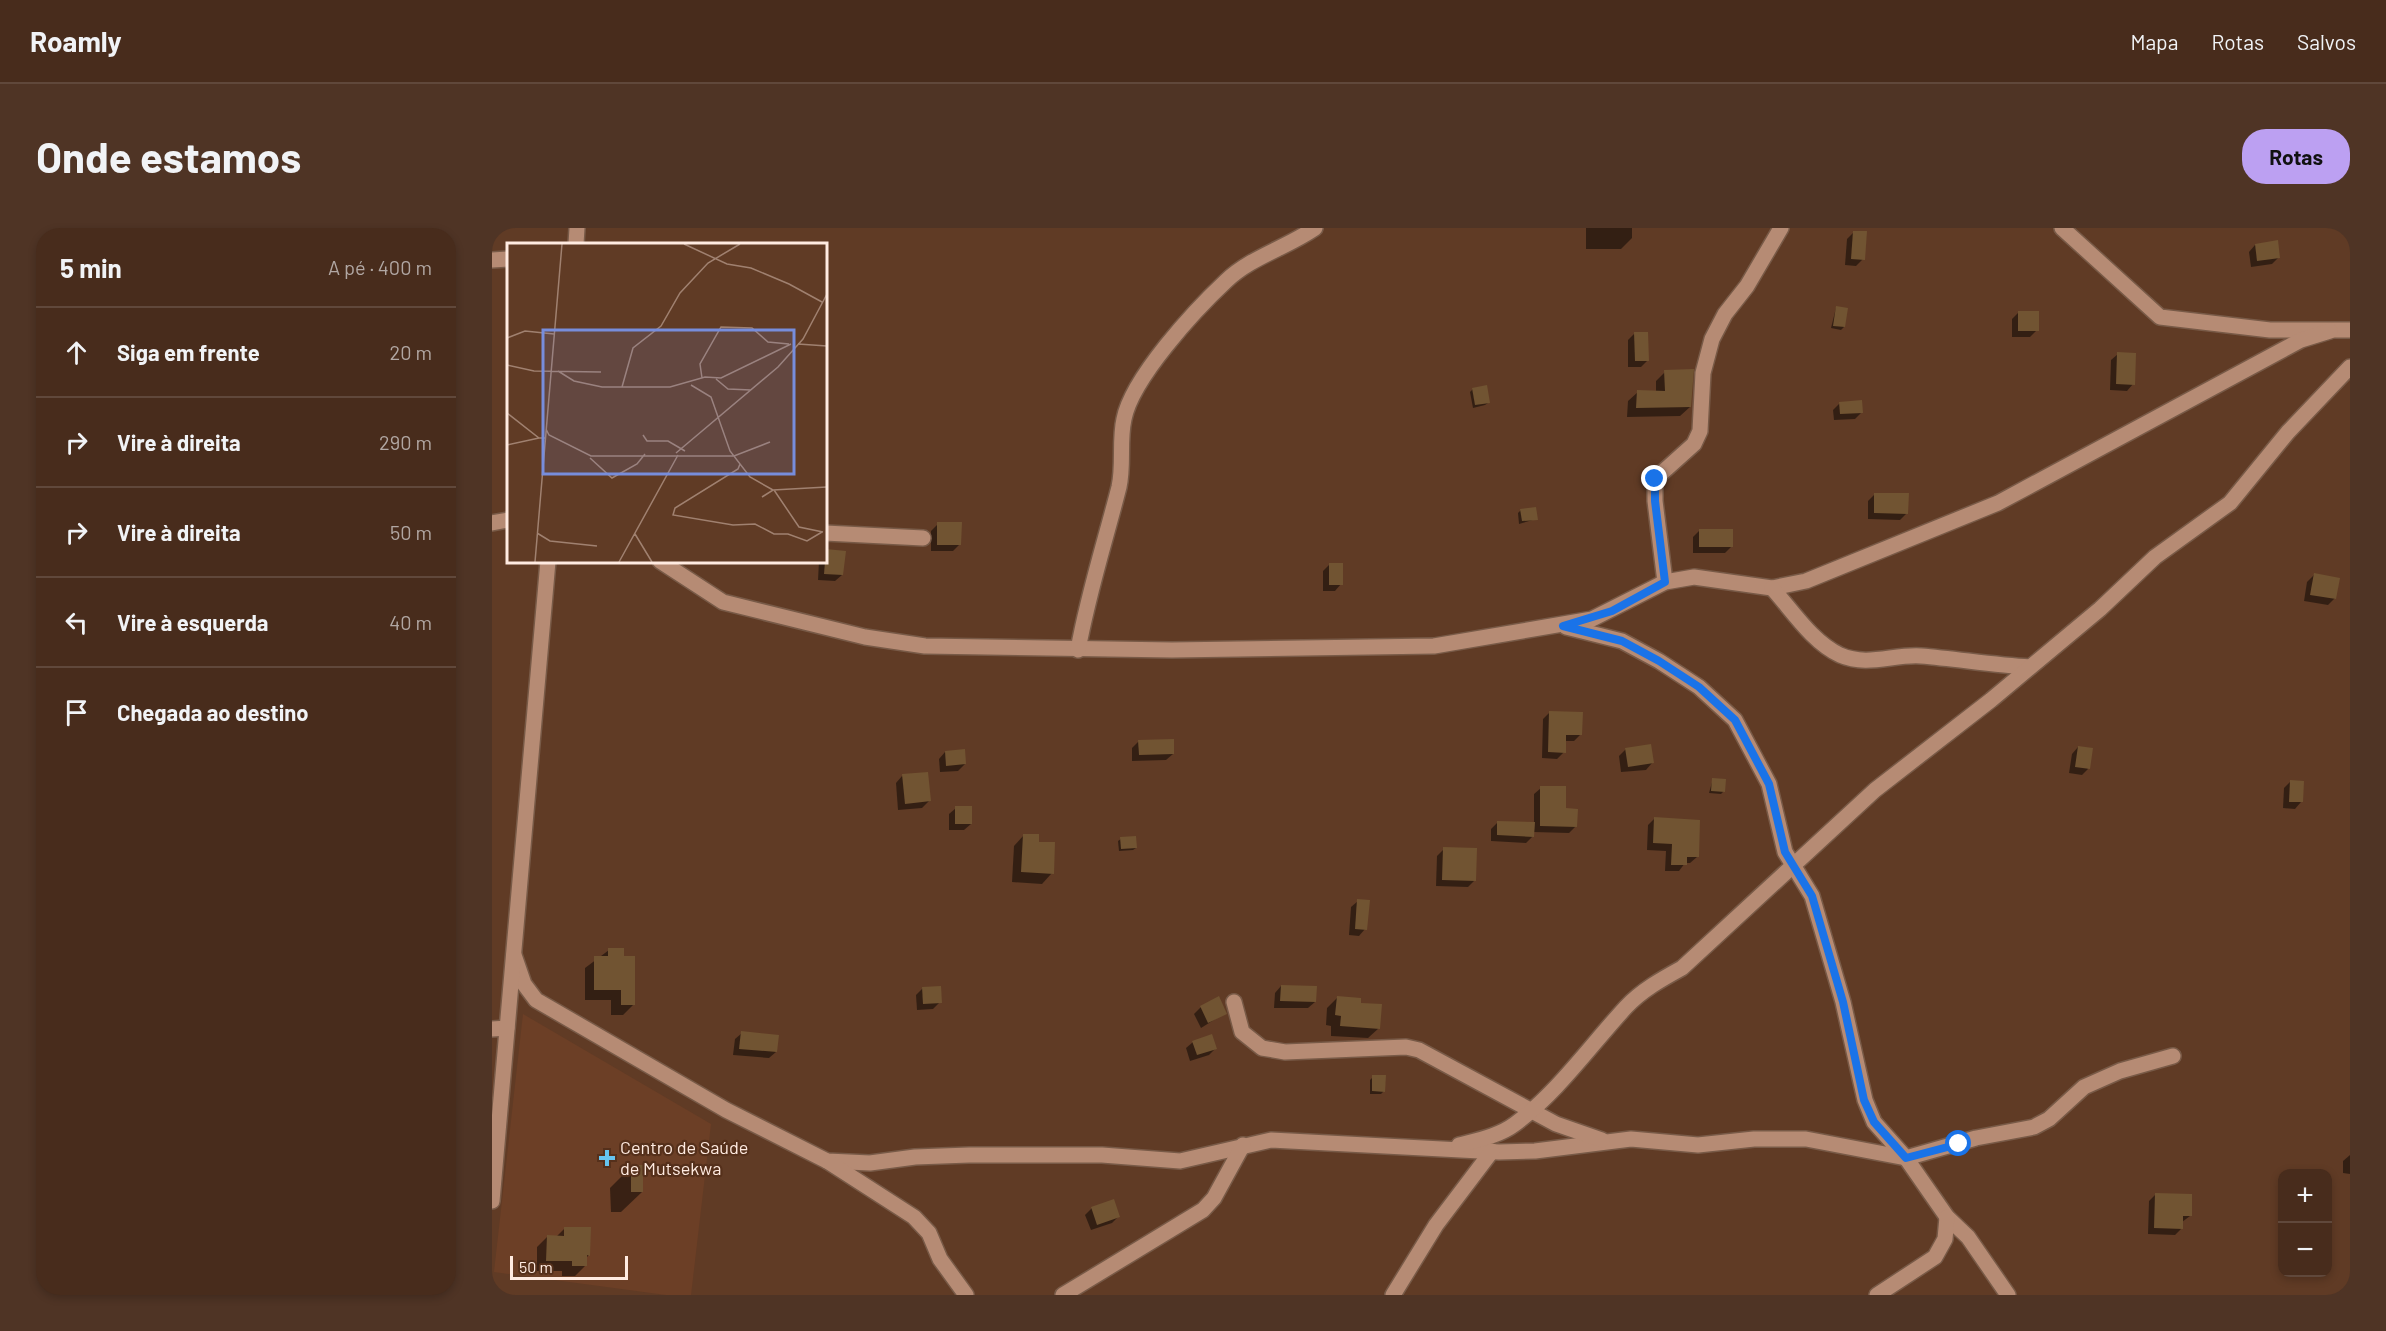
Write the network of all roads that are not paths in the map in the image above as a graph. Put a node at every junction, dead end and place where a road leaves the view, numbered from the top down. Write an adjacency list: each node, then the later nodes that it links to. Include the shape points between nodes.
1 (577, 228): 5 (street)
2 (1315, 228): 18 (street, via 1260,257 1227,280 1172,340 1131,396 1122,427 1119,487 1088,595)
3 (1781, 228): 15 (street, via 1712,339 1703,373 1700,431 1694,444 1655,479)
4 (2062, 228): 7 (street, via 2160,317 2270,330)
5 (576, 243)
6 (2350, 330): 7 (street)
7 (2330, 331): 16 (street, via 2301,340 1998,502 1806,581)
8 (2350, 367): 19 (street, via 2288,432 2230,502 2155,557)
9 (507, 520): 10 (street)
10 (492, 523)
11 (826, 532): 12 (street)
12 (923, 538)
13 (548, 562): 21 (street)
14 (662, 562): 18 (street, via 723,602 866,637 925,646)
15 (1665, 582): 16 (street, via 1694,577); 17 (street, via 1612,611)
16 (1772, 588): 19 (street, via 1821,643 1839,654 1859,660 1919,656)
17 (1563, 626): 18 (street, via 1434,646); 20 (street, via 1622,641 1659,661 1699,687 1735,720 1769,784 1785,852)
18 (1078, 650)
19 (2030, 667): 20 (street, via 1875,790)
20 (1792, 864): 26 (street, via 1682,968 1627,1006 1590,1051); 31 (street, via 1812,896 1843,1002 1864,1100 1874,1122)
21 (514, 955): 22 (street, via 524,984); 24 (street)
22 (536, 1000): 24 (street, via 512,1008); 32 (street, via 726,1110)
23 (1234, 1002): 26 (street, via 1242,1032 1262,1048 1285,1052 1406,1047 1419,1050)
24 (502, 1024): 33 (street)
25 (2173, 1056): 31 (street, via 2120,1071 2084,1087 2049,1119 2034,1127)
26 (1529, 1110): 27 (street); 29 (street, via 1514,1125 1490,1137)
27 (1605, 1141): 30 (street, via 1536,1151); 31 (street, via 1631,1139 1698,1145 1806,1139)
28 (1243, 1145): 29 (street, via 1271,1140); 32 (street, via 1180,1161 1102,1155 969,1155); 36 (street, via 1215,1198 1203,1210)
29 (1449, 1147): 30 (street)
30 (1492, 1151): 37 (street, via 1436,1225)
31 (1906, 1158): 34 (street)
32 (827, 1161): 35 (street, via 914,1217 929,1233 940,1259)
33 (492, 1201)
34 (1947, 1217): 38 (street, via 1945,1239 1935,1257); 39 (street, via 1968,1237)
35 (966, 1295)
36 (1063, 1295)
37 (1393, 1295)
38 (1877, 1295)
39 (2008, 1295)

